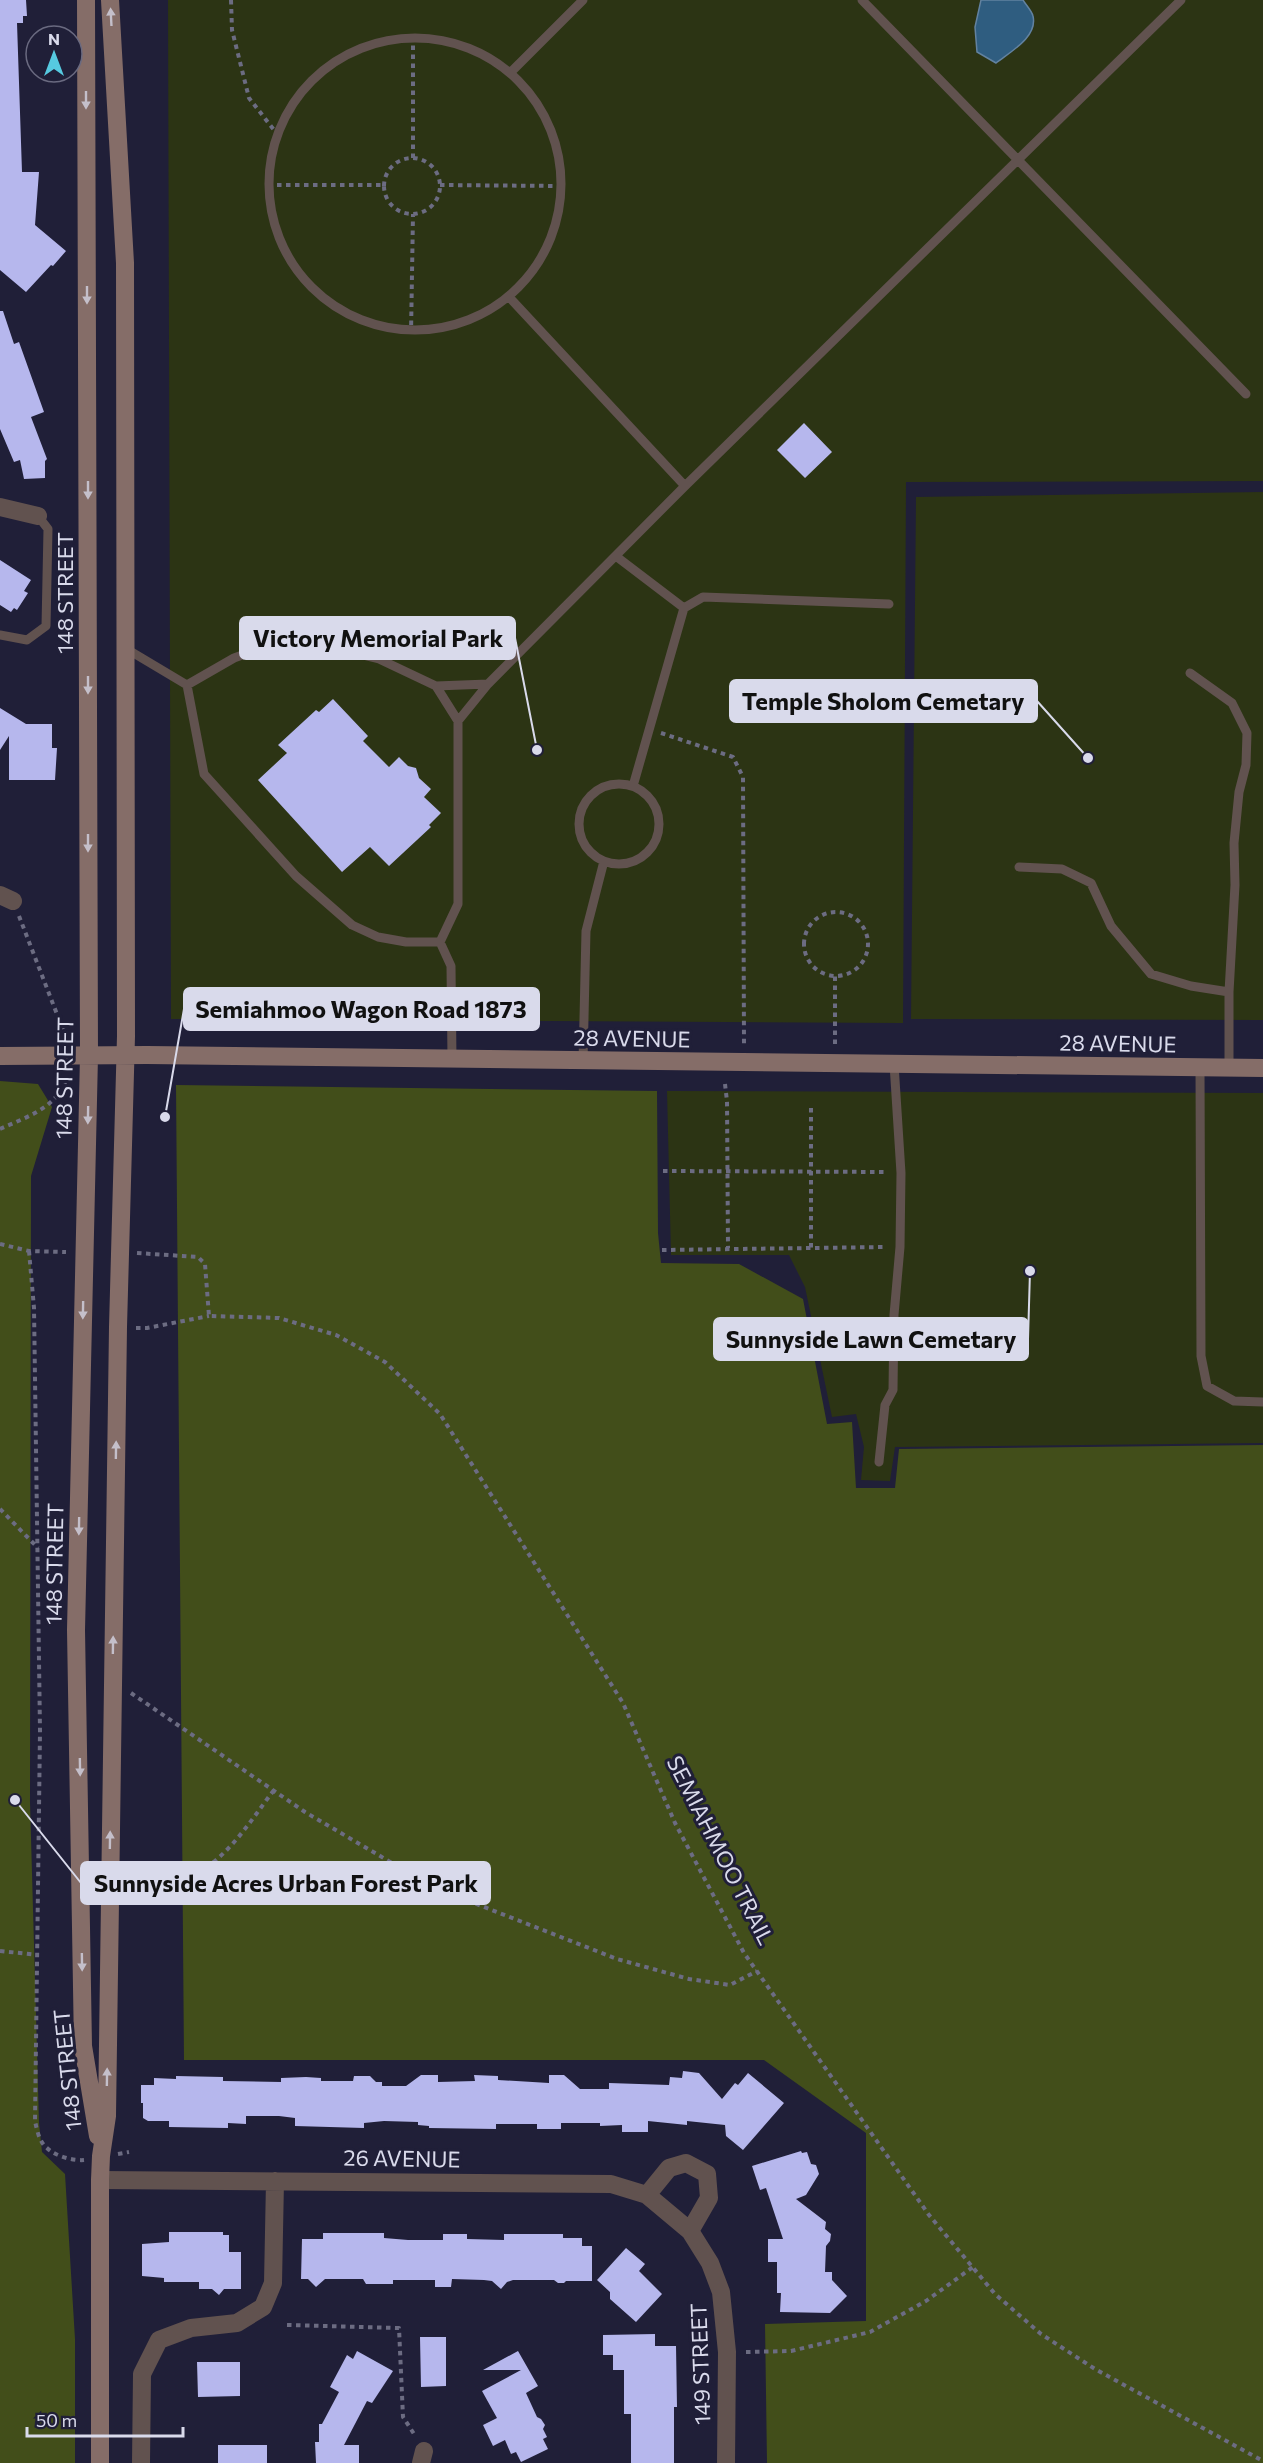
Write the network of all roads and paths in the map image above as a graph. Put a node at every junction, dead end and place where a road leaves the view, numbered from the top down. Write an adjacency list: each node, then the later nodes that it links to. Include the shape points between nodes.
1 (86, 0): 45 (main road, 148 STREET, one-way to 45)
2 (110, 0): 27 (main road, 148 STREET, one-way to 2, via 125,263)
3 (231, 0): 9 (path, via 232,30 249,98)
4 (583, 0): 8 (lane)
5 (862, 0): 11 (lane)
6 (1181, 0): 11 (lane)
7 (413, 36): 8 (lane, via 462,42); 9 (lane, via 363,47 319,74); 10 (path)
8 (513, 69): 15 (lane, via 535,98 553,137)
9 (274, 130): 12 (lane)
10 (413, 158): 13 (path, via 396,163); 14 (path, via 429,164)
11 (1019, 160): 19 (lane); 20 (lane)
12 (268, 185): 13 (path); 18 (lane, via 280,244 307,288 345,316)
13 (384, 185): 16 (path, via 392,206)
14 (440, 185): 15 (path); 16 (path, via 429,208)
15 (559, 186): 17 (lane, via 554,225 538,264)
16 (413, 214): 18 (path)
17 (510, 298): 18 (lane, via 473,319); 20 (lane)
18 (411, 334)
19 (1246, 394)
20 (685, 486): 23 (lane)
21 (0, 507): 22 (street)
22 (38, 516): 26 (lane, via 48,529 46,626 27,640)
23 (617, 557): 25 (lane); 29 (lane)
24 (889, 604): 25 (lane, via 703,597)
25 (684, 608): 33 (lane)
26 (0, 635)
27 (125, 648): 30 (lane); 46 (main road, 148 STREET)
28 (1190, 673): 40 (lane, via 1232,704 1247,734 1234,843)
29 (488, 684): 31 (lane); 32 (lane)
30 (187, 686): 31 (lane, via 234,658 276,643 322,645 380,659); 38 (lane, via 204,774 296,876 352,925 378,937)
31 (436, 686): 32 (lane)
32 (458, 721): 38 (lane, via 459,904)
33 (650, 729): 34 (lane); 42 (path, via 733,757 742,777)
34 (633, 786): 35 (lane, via 599,789 582,808 582,839); 35 (lane, via 648,796 655,807 658,834 643,856 618,864)
35 (604, 861): 48 (lane, via 586,931)
36 (1019, 867): 40 (lane, via 1062,868 1091,883 1111,926 1151,974)
37 (7, 898): 41 (path)
38 (440, 942): 47 (lane, via 451,966)
39 (835, 976): 39 (path, via 846,974 862,962 868,943 866,933 853,917 834,912 814,920 804,939 808,960 825,974); 43 (path)
40 (1229, 992): 51 (lane)
41 (67, 1035)
42 (744, 1047)
43 (834, 1048)
44 (0, 1056): 45 (main road, 28 AVENUE)
45 (89, 1056): 46 (main road, 28 AVENUE); 81 (main road, 148 STREET, one-way to 81, via 76,1630 83,2046)
46 (126, 1056): 47 (main road, 28 AVENUE); 70 (main road, 148 STREET)
47 (452, 1059): 48 (main road, 28 AVENUE)
48 (583, 1062): 49 (main road, 28 AVENUE)
49 (894, 1064): 50 (main road, 28 AVENUE); 60 (lane)
50 (1200, 1068): 51 (main road, 28 AVENUE); 71 (lane, via 1201,1356 1207,1386 1234,1401)
51 (1229, 1068): 52 (main road, 28 AVENUE)
52 (1263, 1068)
53 (66, 1080): 56 (path, via 45,1108)
54 (725, 1084): 58 (path)
55 (811, 1108): 59 (path)
56 (0, 1129)
57 (663, 1170): 58 (path)
58 (728, 1170): 59 (path); 63 (path)
59 (810, 1171): 60 (path); 64 (path)
60 (902, 1173): 62 (lane)
61 (0, 1244): 66 (path)
62 (900, 1246): 64 (path); 72 (lane, via 893,1389 885,1405)
63 (728, 1248): 64 (path); 65 (path)
64 (811, 1248)
65 (662, 1250)
66 (29, 1251): 67 (path); 74 (path, via 34,1308)
67 (64, 1252)
68 (161, 1253): 69 (path, via 202,1259)
69 (209, 1316): 70 (path, SEMIAHMOO TRAIL, via 147,1328); 80 (path, SEMIAHMOO TRAIL, via 279,1318 336,1335 385,1362 440,1414 623,1703 675,1823)
70 (118, 1327): 75 (main road, 148 STREET, one-way to 70)
71 (1263, 1402)
72 (879, 1462)
73 (0, 1509): 74 (path)
74 (38, 1548): 79 (path)
75 (113, 1681): 76 (path); 77 (main road, 148 STREET, one-way to 75)
76 (274, 1790): 77 (path, via 227,1851 198,1874 170,1882); 80 (path, via 433,1887 616,1959 688,1979 730,1985)
77 (109, 1882): 81 (main road, 148 STREET, one-way to 77, via 106,2116)
78 (0, 1951): 79 (path)
79 (39, 1955): 82 (path, via 35,2121 47,2148)
80 (757, 1971): 87 (path, SEMIAHMOO TRAIL, via 928,2215)
81 (101, 2156): 83 (main road, 148 STREET)
82 (77, 2161)
83 (100, 2180): 84 (street, 26 AVENUE); 92 (main road, 148 STREET)
84 (275, 2181): 85 (street, 26 AVENUE, via 611,2184); 93 (street, via 273,2283 263,2307 237,2323 192,2328 159,2340 142,2374)
85 (647, 2196): 86 (street, 26 AVENUE); 86 (street, via 669,2168 686,2163 707,2174 709,2198)
86 (690, 2231): 89 (street, 149 STREET, via 710,2262 722,2292)
87 (973, 2267): 89 (path, via 926,2301 870,2332 791,2351); 91 (path, SEMIAHMOO TRAIL, via 995,2294 1041,2334 1095,2369)
88 (287, 2325): 90 (path, via 399,2328 403,2417)
89 (727, 2352): 94 (street, 149 STREET)
90 (423, 2457)
91 (1263, 2461)
92 (100, 2463)
93 (141, 2463)
94 (726, 2463)

